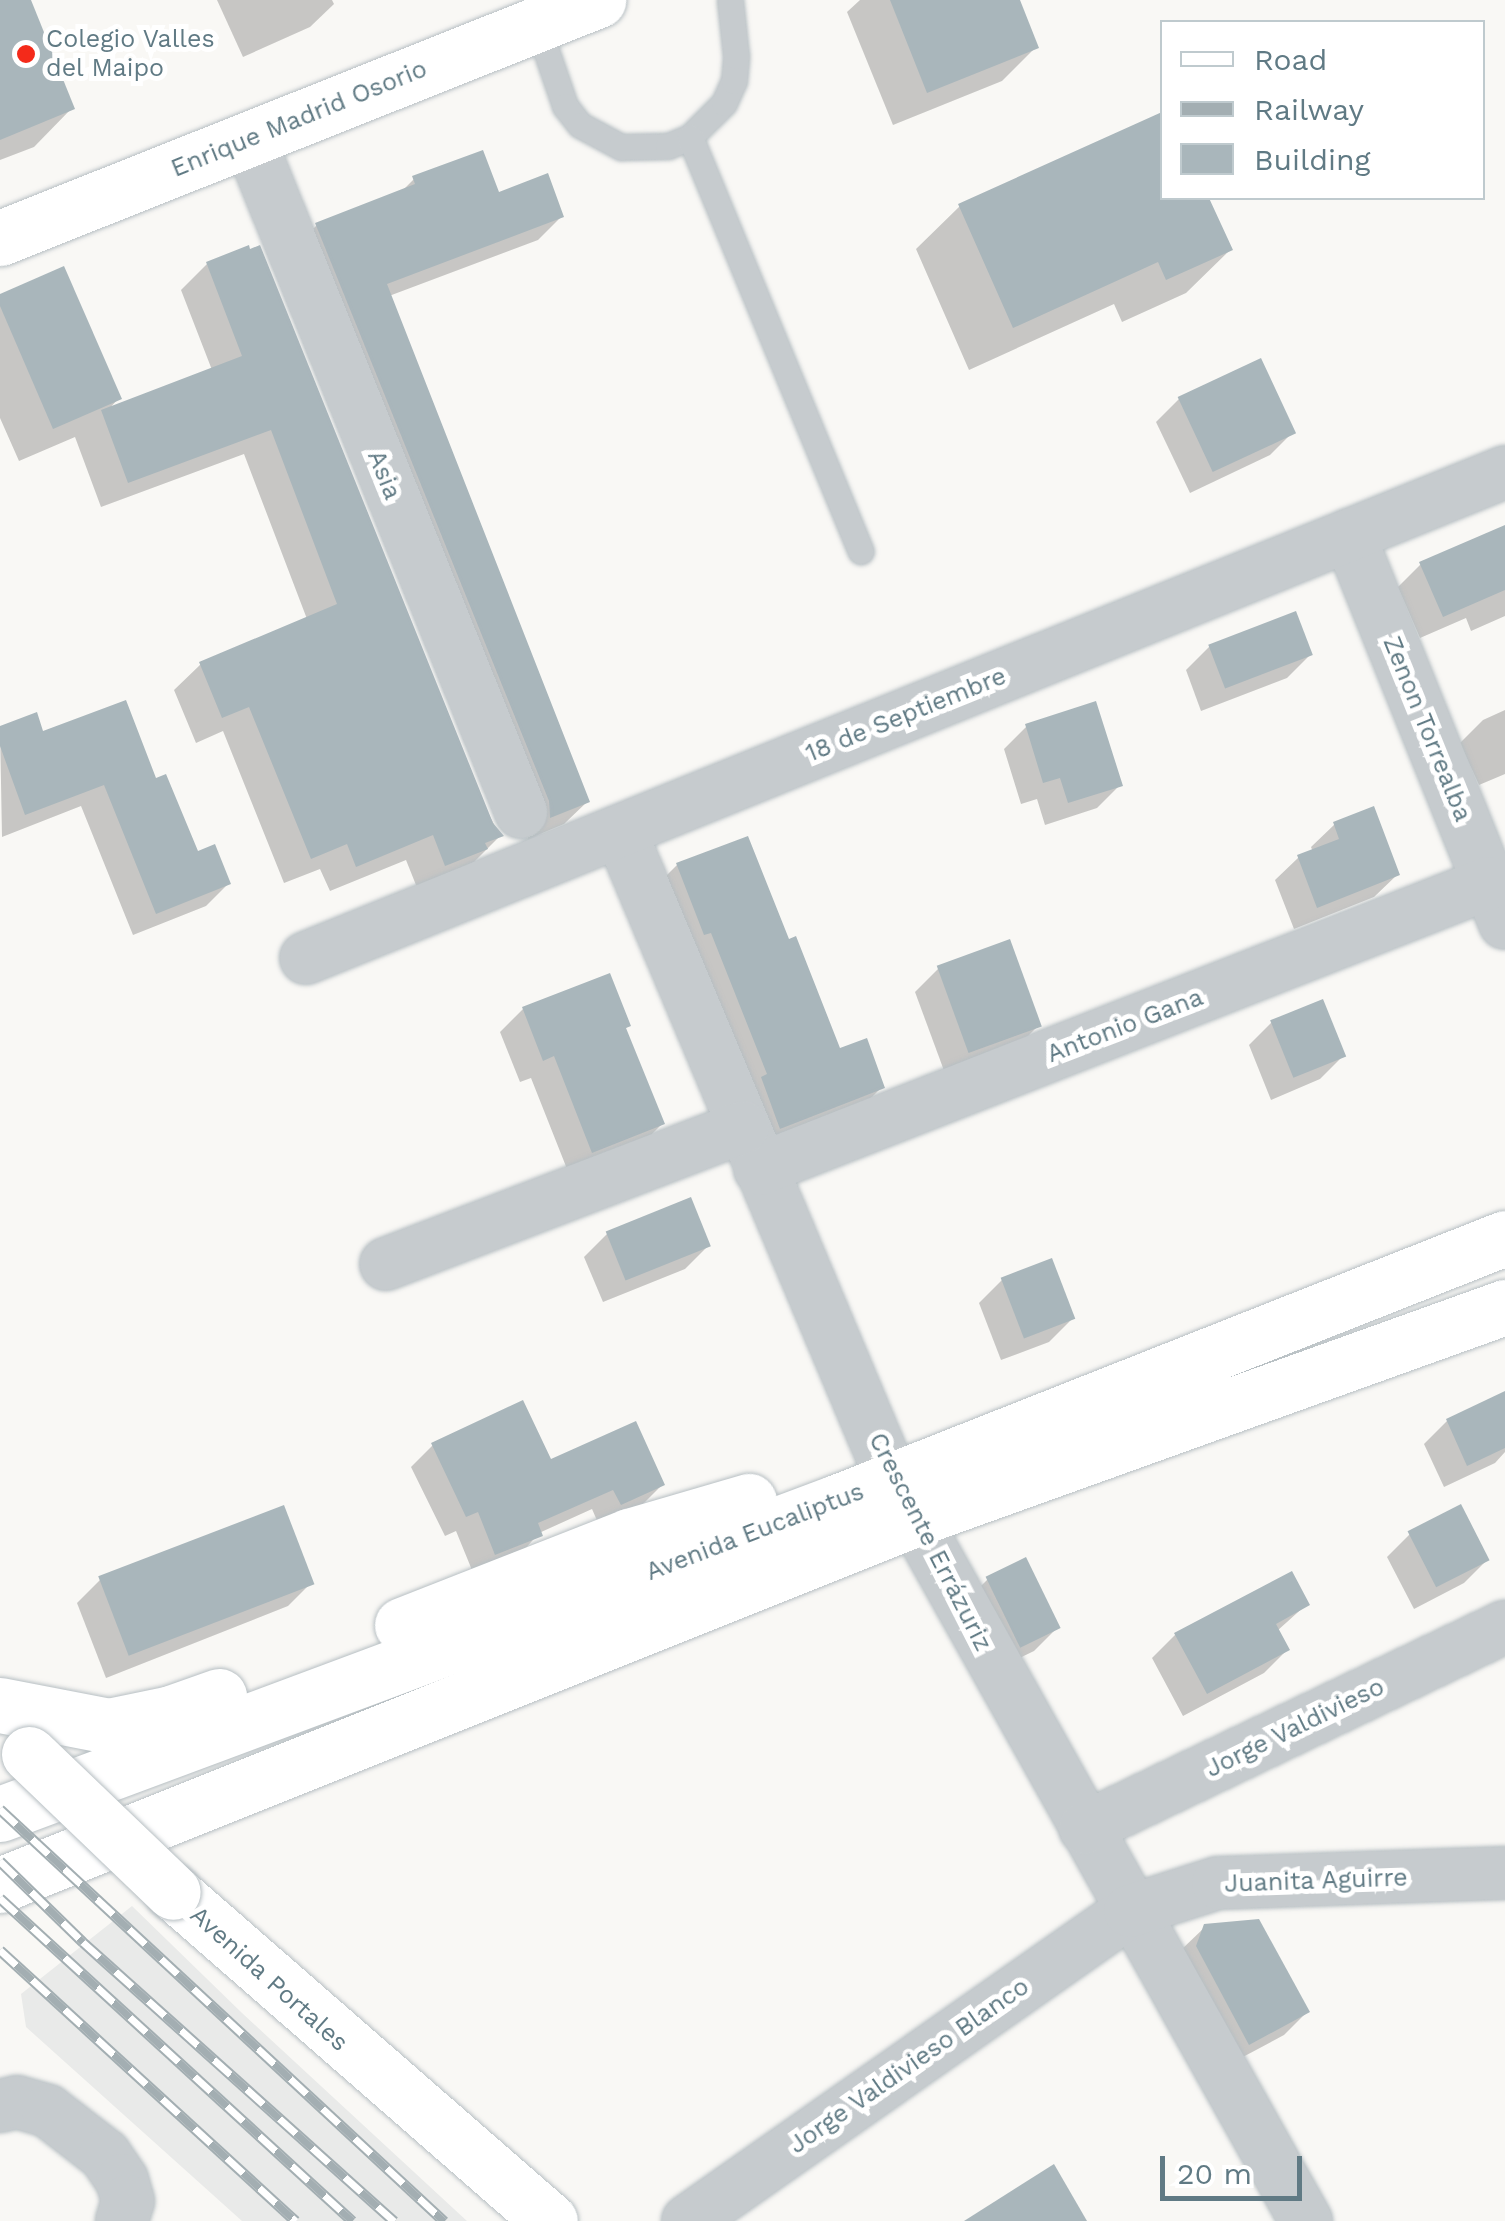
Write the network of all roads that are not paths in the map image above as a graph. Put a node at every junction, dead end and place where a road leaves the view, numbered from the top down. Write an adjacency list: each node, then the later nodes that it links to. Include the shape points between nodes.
1 (598, 0): 3 (main road, Enrique Madrid Osorio)
2 (730, 0): 4 (lane, via 734,80 724,103)
3 (538, 24): 4 (lane, via 565,106 580,125 610,143 644,150); 5 (main road, Enrique Madrid Osorio)
4 (690, 137): 9 (lane)
5 (249, 138): 6 (main road, Enrique Madrid Osorio); 10 (street, Asia)
6 (0, 238)
7 (1505, 472): 8 (street, 18 de Septiembre)
8 (1349, 535): 11 (street, Zenon Torrealba); 12 (street, 18 de Septiembre)
9 (860, 551)
10 (521, 812)
11 (1486, 818): 13 (street, Zenon Torrealba)
12 (620, 831): 14 (street, 18 de Septiembre); 15 (street, Crescente Errázuriz)
13 (1497, 903): 15 (street, Antonio Gana)
14 (306, 958)
15 (752, 1148): 17 (street, Antonio Gana); 19 (street, Crescente Errázuriz)
16 (1505, 1238): 19 (main road, Avenida Eucaliptus)
17 (386, 1264)
18 (1505, 1306): 19 (main road, Avenida Eucaliptus)
19 (902, 1499): 20 (main road, Avenida Eucaliptus); 25 (street, Crescente Errázuriz); 27 (main road, Avenida Eucaliptus)
20 (836, 1502): 22 (main road, via 750,1500 628,1536 171,1713 108,1726); 24 (main road, Avenida Eucaliptus)
21 (1505, 1627): 25 (street, Jorge Valdivieso)
22 (0, 1705)
23 (15, 1739): 31 (main road, Avenida Portales, bridge, via 172,1892)
24 (0, 1814)
25 (1085, 1828): 28 (street, Crescente Errázuriz)
26 (1505, 1873): 28 (street, Juanita Aguirre, via 1218,1883)
27 (14, 1880)
28 (1130, 1911): 32 (street, Jorge Valdivieso Blanco); 33 (street, Crescente Errázuriz)
29 (0, 2106): 30 (street, via 17,2102 48,2111 105,2155)
30 (122, 2201)
31 (550, 2221)
32 (688, 2221)
33 (1306, 2221)

